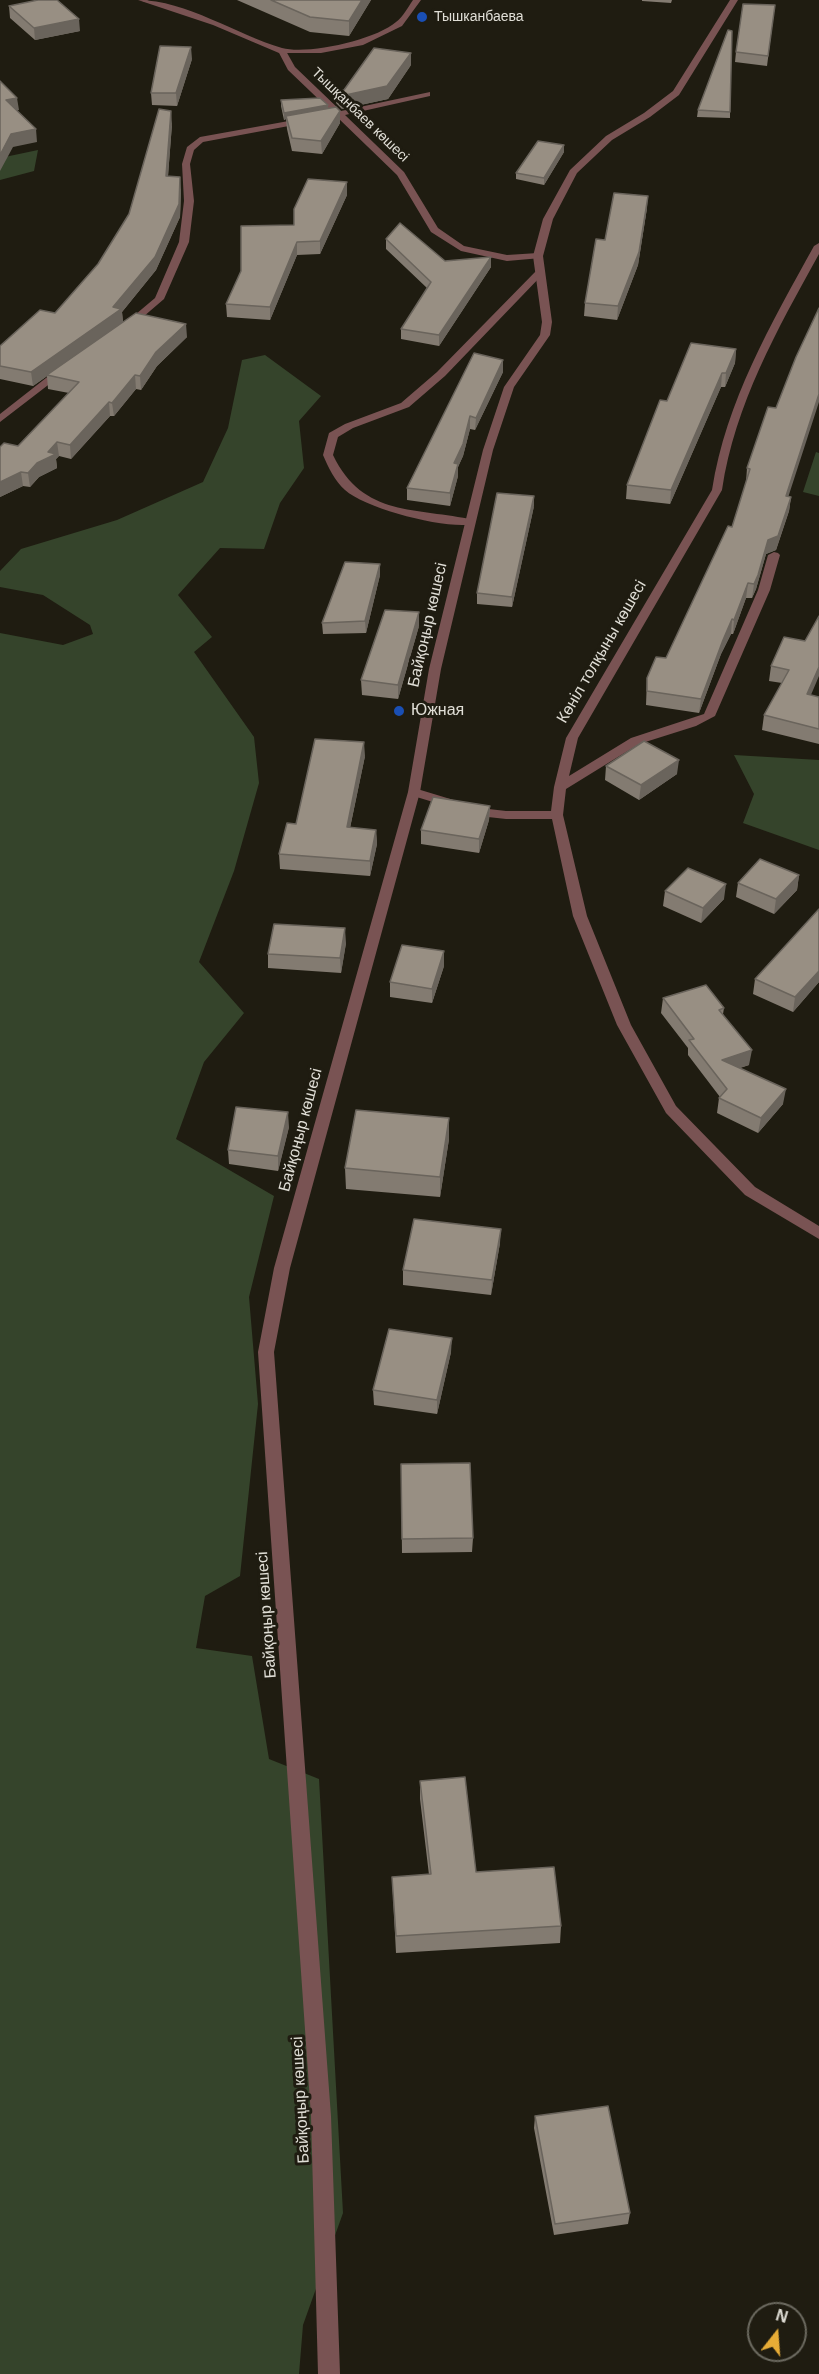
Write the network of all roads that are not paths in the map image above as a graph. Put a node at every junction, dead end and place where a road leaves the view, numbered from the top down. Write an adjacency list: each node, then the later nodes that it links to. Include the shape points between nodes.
1 (144, 0): 4 (street, via 216,23)
2 (417, 0): 4 (street, via 399,24 360,43 321,51)
3 (734, 0): 8 (street, Байқоңыр көшесі, via 676,93 609,138 573,172 548,219)
4 (282, 51): 6 (street, Тышқанбаев көшесі, via 291,68)
5 (427, 94): 6 (street)
6 (340, 114): 8 (street, Тышқанбаев көшесі, via 401,174 434,230 461,248 507,258); 10 (street, via 223,134 201,140 190,149 186,164 189,201 184,242 159,299)
7 (819, 246): 15 (street, Көніл толқыны көшесі, via 776,323 746,390 724,449 717,490 572,738)
8 (538, 256): 9 (street, Байқоңыр көшесі)
9 (539, 273): 13 (street, Байқоңыр көшесі, via 547,322 545,335 509,387); 13 (street, via 441,374 405,405 333,435 328,455 353,492 404,513)
10 (112, 337)
11 (73, 363): 12 (street)
12 (0, 419)
13 (470, 522): 16 (street, Байқоңыр көшесі, via 435,669)
14 (774, 555): 15 (street, via 764,590 709,716 636,740)
15 (560, 788): 17 (street, Көніл толқыны көшесі)
16 (414, 792): 17 (street, via 479,812); 19 (street, Байқоңыр көшесі, via 282,1268 266,1352 321,2116)
17 (557, 815): 18 (street, Көніл толқыны көшесі, via 580,916 624,1025 671,1109 750,1191)
18 (819, 1233)
19 (329, 2374)

